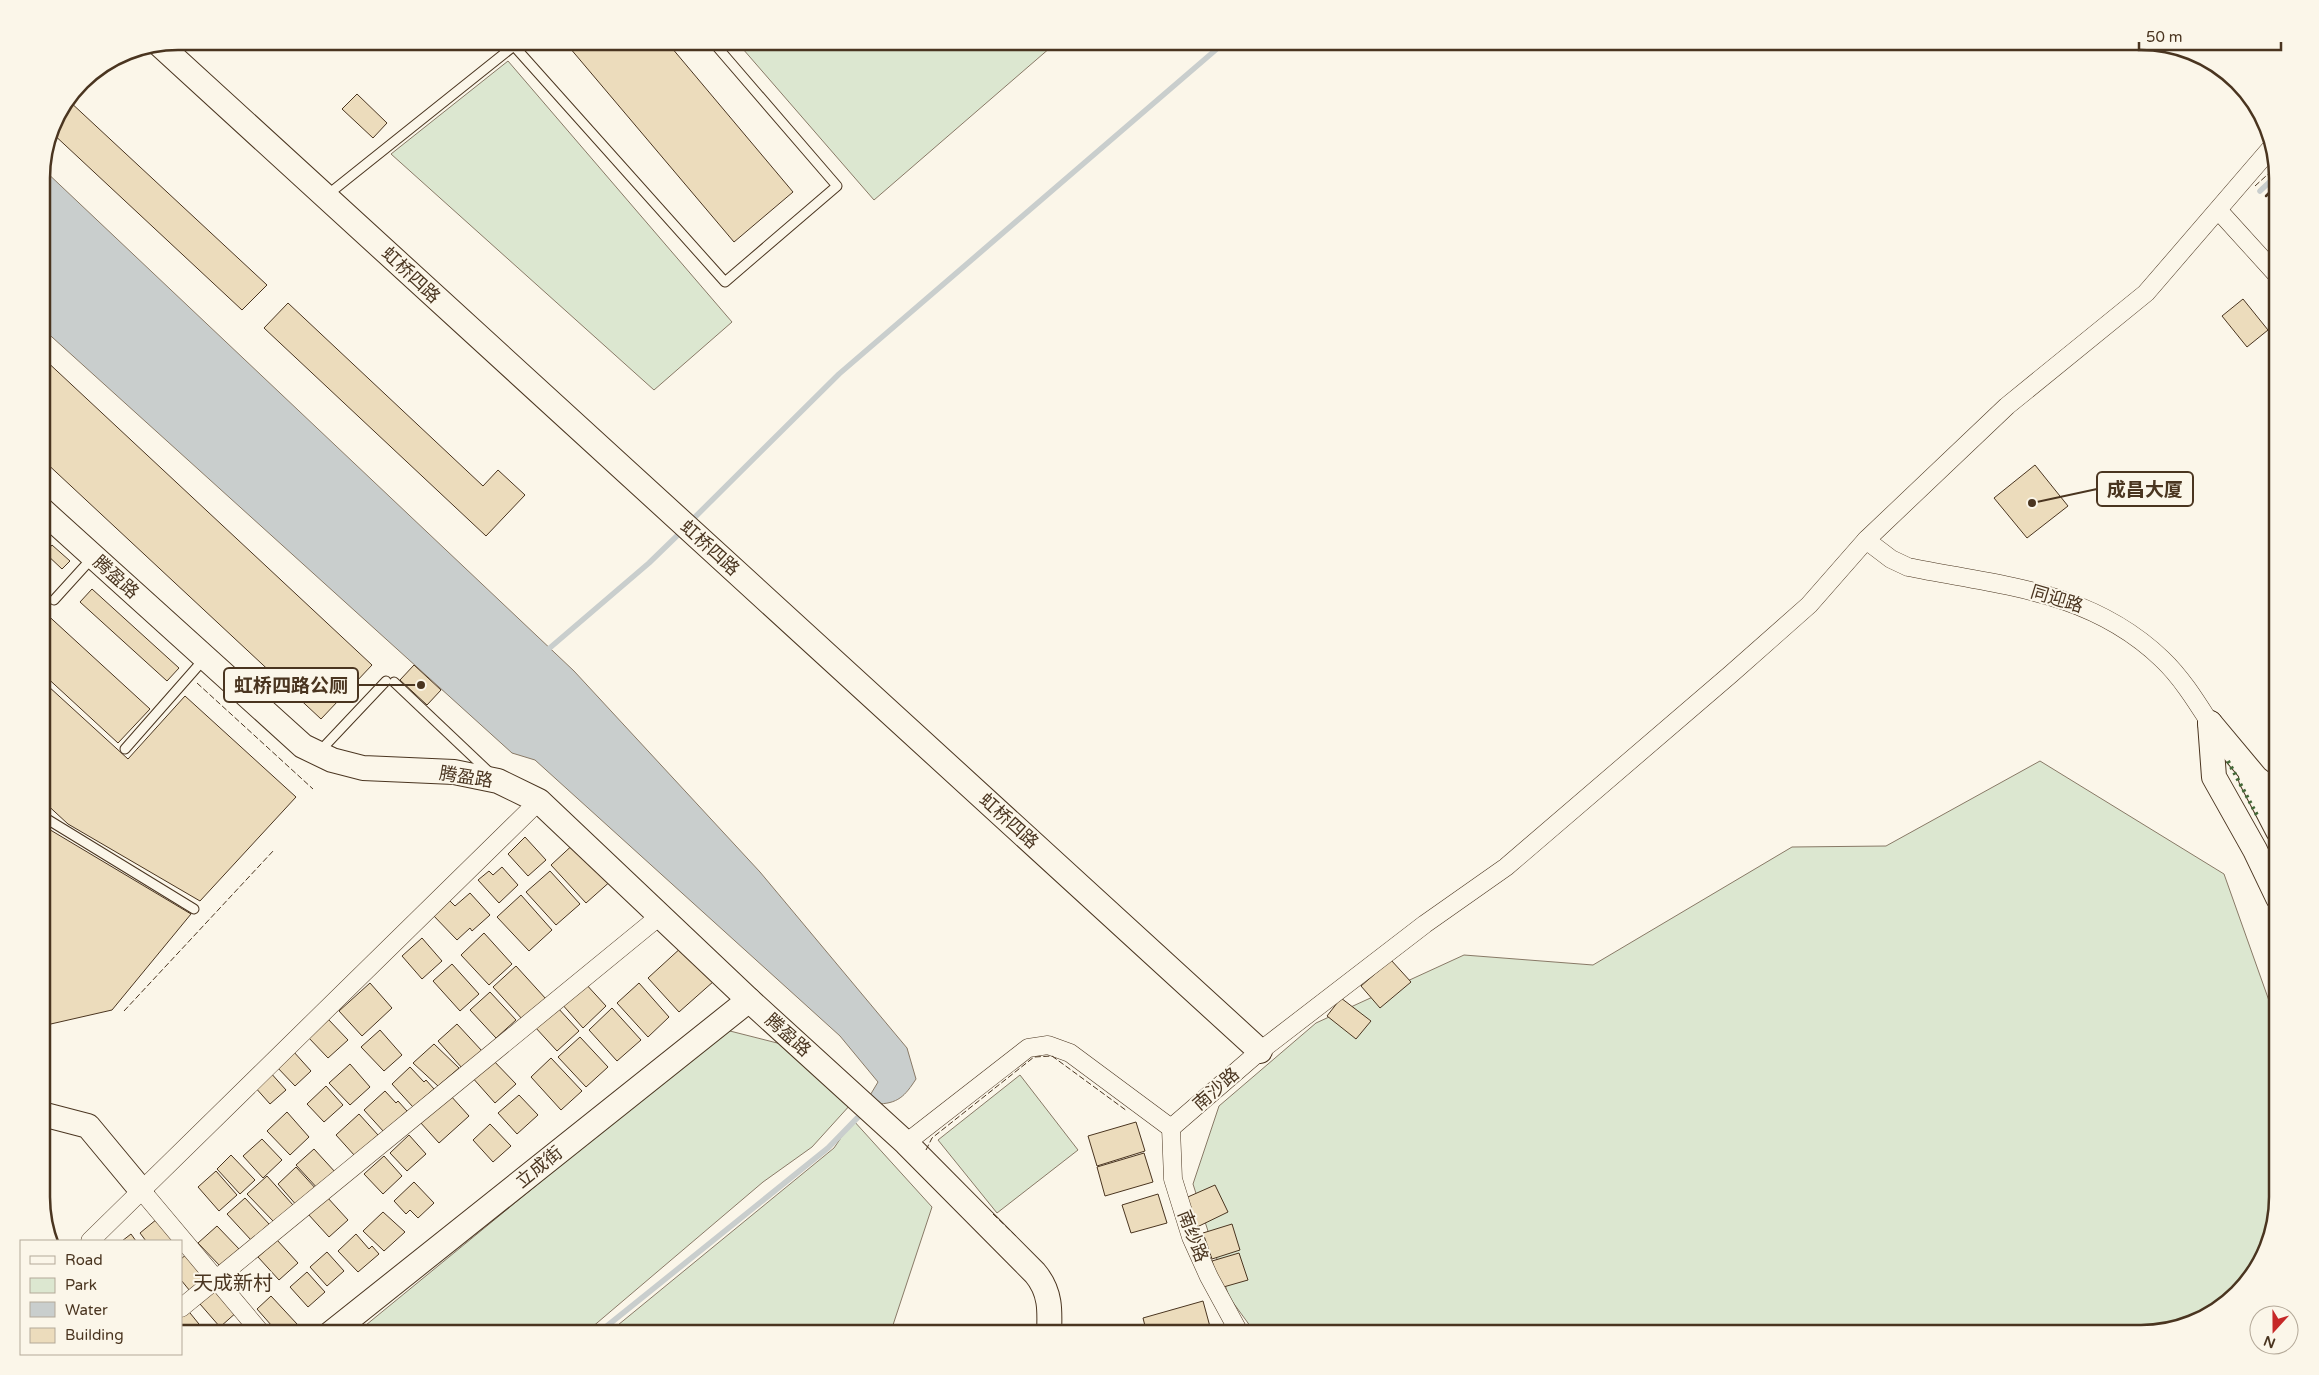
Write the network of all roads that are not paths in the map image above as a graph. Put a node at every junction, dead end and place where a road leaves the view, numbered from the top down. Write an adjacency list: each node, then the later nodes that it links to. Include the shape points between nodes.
1 (509, 50): 6 (lane)
2 (522, 50): 3 (lane, via 725,282 837,186)
3 (720, 50)
4 (166, 51): 6 (street, 虹桥四路)
5 (2267, 153): 7 (street, 南沙路)
6 (326, 196): 27 (street, 虹桥四路)
7 (2219, 211): 8 (street); 10 (street, 南沙路, via 2146,293 2007,406)
8 (2269, 266)
9 (50, 517): 11 (street, 腾盈路)
10 (1866, 540): 14 (street, 同迎路, via 1908,567 2056,597 2097,612 2162,659 2188,689); 27 (street, 南沙路, via 1809,605 1574,810 1506,866)
11 (93, 557): 12 (lane); 13 (street, 腾盈路)
12 (54, 600)
13 (206, 658): 15 (lane); 16 (street, 腾盈路, via 303,746)
14 (2210, 723): 17 (street); 23 (street, via 2214,777)
15 (125, 749)
16 (318, 753): 18 (street, 腾盈路, via 362,768 454,772); 18 (lane, via 390,682)
17 (2242, 761): 19 (street); 21 (street)
18 (498, 781): 20 (street, 腾盈路)
19 (2269, 788)
20 (539, 801): 25 (street, 腾盈路); 31 (street)
21 (2269, 814)
22 (50, 821): 24 (lane)
23 (2269, 873)
24 (194, 909)
25 (661, 915): 26 (street, 腾盈路); 33 (street)
26 (749, 1000): 30 (street, 腾盈路); 36 (street, 立成街)
27 (1260, 1051): 29 (street, 南沙路)
28 (50, 1116): 31 (street, via 88,1126)
29 (1171, 1128): 30 (street, via 1070,1053 1048,1045 1028,1048); 38 (street, 南纱路, via 1172,1179 1190,1237)
30 (906, 1143): 37 (street, 腾盈路, via 1042,1282 1049,1303)
31 (142, 1190): 32 (street); 33 (street)
32 (91, 1240)
33 (216, 1279): 34 (street); 35 (street)
34 (182, 1307)
35 (254, 1325)
36 (341, 1325)
37 (1049, 1325)
38 (1235, 1325)

